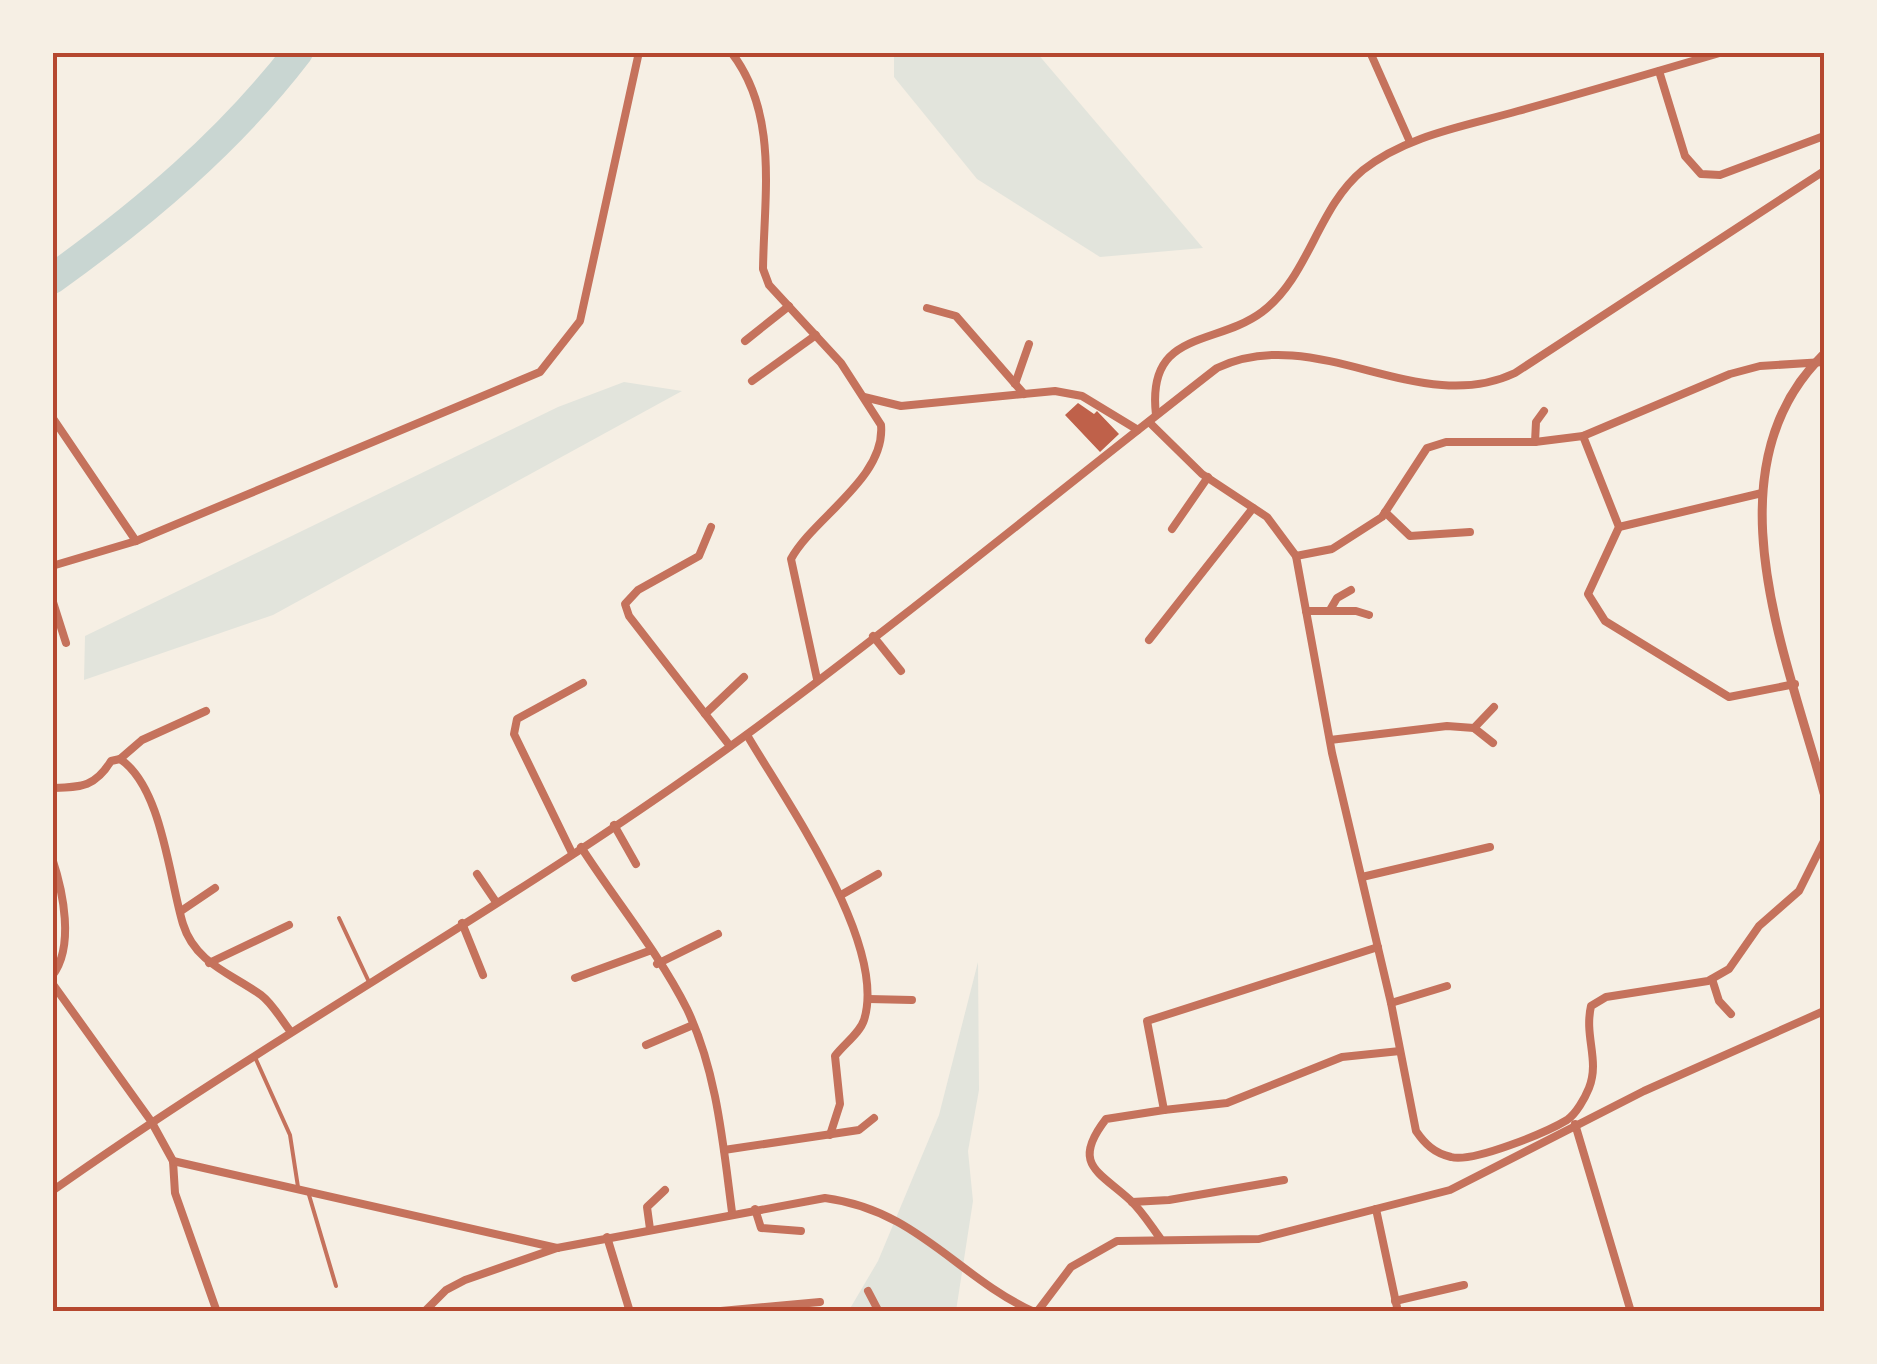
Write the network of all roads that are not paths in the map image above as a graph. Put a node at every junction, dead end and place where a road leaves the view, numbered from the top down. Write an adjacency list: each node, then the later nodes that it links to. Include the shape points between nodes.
1 (639, 52): 36 (street, via 580,321 540,372)
2 (731, 52): 11 (street, via 757,96 765,128 763,269)
3 (1370, 52): 9 (street)
4 (1677, 52): 6 (street)
5 (1724, 52): 6 (street)
6 (1679, 65): 7 (street)
7 (1659, 71): 8 (street, via 1684,156 1701,174 1720,175); 9 (street)
8 (1824, 136)
9 (1410, 142): 24 (street, via 1362,171 1334,203 1284,293 1259,314 1195,338 1166,361 1154,381)
10 (1824, 172): 24 (street, via 1489,385 1433,388 1335,359 1236,359)
11 (789, 306): 13 (street); 14 (street)
12 (928, 308): 19 (street, via 956,316)
13 (816, 335): 18 (street); 21 (street)
14 (746, 340)
15 (1029, 344): 19 (street)
16 (1824, 354): 17 (street)
17 (1819, 364): 26 (street, via 1730,374); 29 (street, via 1776,422)
18 (752, 381)
19 (1015, 384): 20 (street)
20 (1024, 394): 21 (street, via 901,406); 25 (street, via 1082,396)
21 (864, 398): 49 (street, via 882,436 855,490 803,537 790,559)
22 (1544, 411): 27 (street)
23 (52, 417): 36 (street)
24 (1152, 419): 25 (street); 28 (street, via 1163,441)
25 (1138, 430): 44 (street)
26 (1583, 436): 27 (street); 33 (street)
27 (1535, 442): 31 (street, via 1427,448)
28 (1208, 477): 30 (street); 34 (street)
29 (1762, 494): 33 (street); 51 (street, via 1767,581)
30 (1254, 508): 37 (street); 45 (street)
31 (1386, 512): 35 (street, via 1410,536); 37 (street, via 1332,549)
32 (711, 527): 54 (street, via 700,556 638,590 626,604)
33 (1619, 527): 51 (street, via 1588,594 1605,621 1728,697)
34 (1172, 529)
35 (1470, 532)
36 (136, 540): 38 (street)
37 (1296, 556): 42 (street)
38 (52, 566)
39 (1351, 590): 41 (street)
40 (52, 599): 46 (street)
41 (1330, 610): 42 (street); 43 (street)
42 (1306, 611): 57 (street)
43 (1369, 616)
44 (874, 636): 47 (street); 49 (street)
45 (1149, 640)
46 (66, 643)
47 (901, 671)
48 (744, 676): 54 (street)
49 (818, 679): 56 (street)
50 (584, 683): 66 (street, via 517,718 514,734)
51 (1795, 684): 62 (street)
52 (1494, 707): 55 (street)
53 (206, 711): 60 (street, via 142,740)
54 (704, 714): 59 (street)
55 (1474, 728): 57 (street, via 1416,726); 58 (street)
56 (746, 735): 59 (street); 73 (street)
57 (1330, 740): 71 (street)
58 (1493, 743)
59 (730, 746): 63 (street)
60 (120, 758): 61 (street, via 86,787); 75 (street, via 159,826)
61 (52, 788)
62 (1824, 790)
63 (614, 825): 66 (street); 68 (street)
64 (1824, 841): 86 (street, via 1799,890 1759,926 1729,969)
65 (1490, 848): 71 (street)
66 (576, 850): 74 (street); 81 (street)
67 (52, 858): 87 (street, via 66,932)
68 (636, 864)
69 (476, 874): 74 (street)
70 (878, 874): 73 (street)
71 (1362, 877): 80 (street)
72 (215, 888): 75 (street)
73 (841, 895): 90 (street)
74 (496, 902): 77 (street)
75 (181, 910): 82 (street, via 183,926)
76 (339, 918): 88 (lane)
77 (462, 923): 84 (street); 88 (street)
78 (289, 926): 82 (street)
79 (718, 934): 83 (street)
80 (1378, 947): 92 (street); 100 (street, via 1148,1020)
81 (649, 951): 83 (street); 85 (street)
82 (209, 963): 96 (street, via 264,996)
83 (657, 964): 95 (street)
84 (483, 975)
85 (575, 978)
86 (1712, 978): 94 (street); 103 (street, via 1606,996 1591,1006 1586,1028 1594,1064)
87 (52, 980): 102 (street)
88 (369, 982): 96 (street)
89 (1447, 986): 92 (street)
90 (868, 999): 91 (street); 104 (street, via 863,1025 835,1056 840,1104)
91 (912, 1000)
92 (1391, 1003): 98 (street)
93 (1824, 1011): 103 (street)
94 (1731, 1014)
95 (693, 1025): 97 (street); 105 (street)
96 (290, 1032): 99 (street)
97 (646, 1045)
98 (1400, 1051): 100 (street, via 1342,1057 1227,1102); 103 (street, via 1416,1130 1428,1147 1454,1159)
99 (254, 1055): 102 (street); 108 (lane, via 290,1135)
100 (1164, 1110): 112 (street, via 1106,1119 1092,1137 1088,1154 1097,1174)
101 (874, 1118): 104 (street, via 858,1130)
102 (151, 1121): 106 (street); 111 (street)
103 (1574, 1122): 114 (street, via 1450,1190); 134 (street)
104 (830, 1135): 105 (street)
105 (724, 1150): 115 (street)
106 (173, 1161): 108 (street); 127 (street, via 176,1193)
107 (1284, 1180): 112 (street)
108 (298, 1189): 110 (street)
109 (664, 1190): 116 (street, via 647,1206)
110 (308, 1191): 120 (street); 122 (lane)
111 (52, 1192)
112 (1132, 1202): 119 (street)
113 (756, 1209): 115 (street); 117 (street, via 760,1228); 126 (street, via 826,1198 863,1203 891,1216)
114 (1376, 1210): 119 (street, via 1259,1239); 124 (street)
115 (732, 1212): 116 (street)
116 (650, 1229): 118 (street)
117 (802, 1231)
118 (608, 1238): 120 (street); 129 (street)
119 (1160, 1238): 132 (street, via 1117,1241 1092,1251)
120 (557, 1248): 128 (street, via 464,1280)
121 (1464, 1285): 124 (street)
122 (336, 1286)
123 (868, 1291): 131 (street)
124 (1395, 1301): 133 (street)
125 (820, 1302): 130 (street)
126 (1013, 1307): 132 (street)
127 (217, 1312)
128 (424, 1312)
129 (630, 1312)
130 (710, 1312)
131 (879, 1312)
132 (1036, 1312)
133 (1398, 1312)
134 (1631, 1312)

